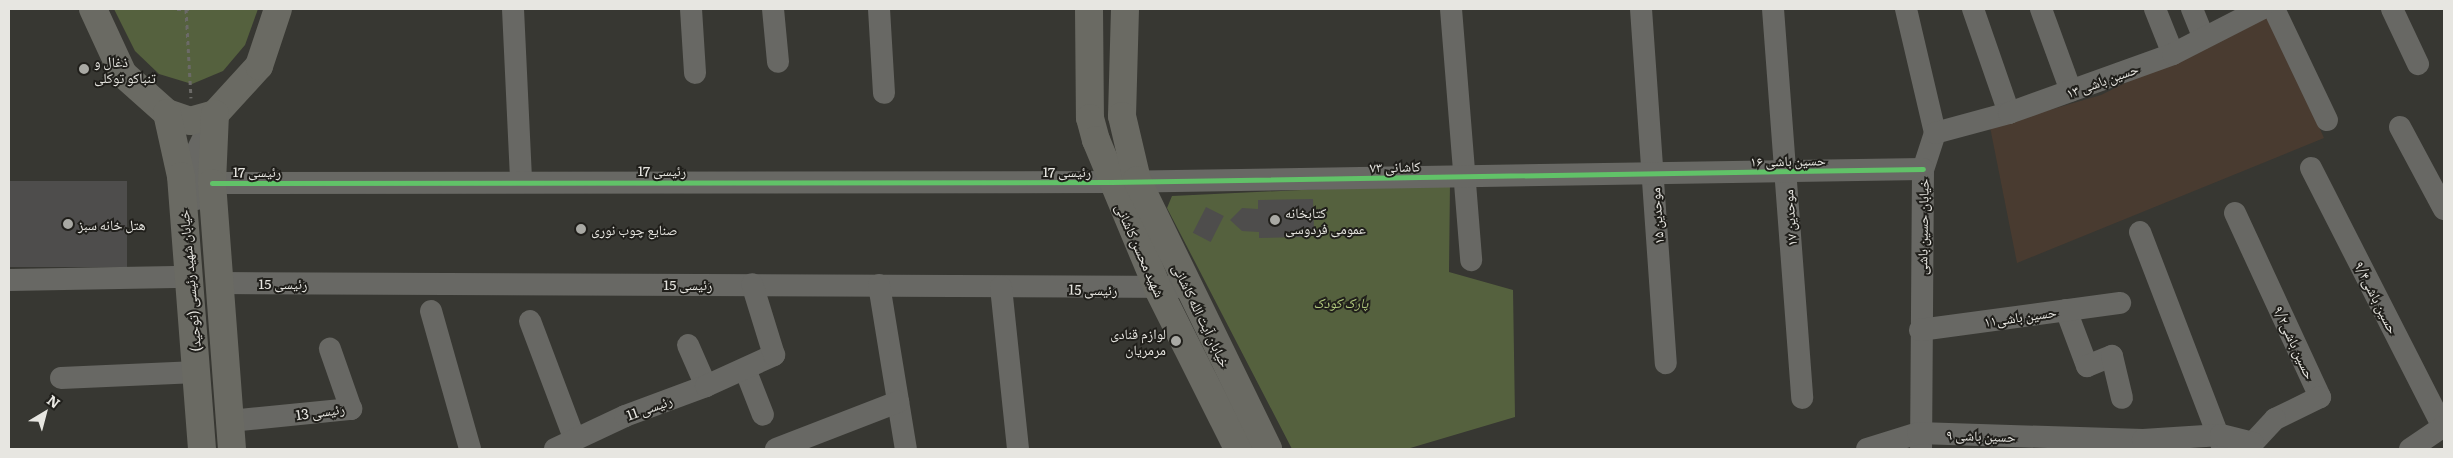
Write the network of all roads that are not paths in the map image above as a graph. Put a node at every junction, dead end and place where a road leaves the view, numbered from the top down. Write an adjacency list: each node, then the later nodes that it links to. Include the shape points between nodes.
1 (93, 9): 28 (main road, via 123,74)
2 (278, 9): 28 (main road, via 259,66)
3 (513, 9): 37 (street)
4 (691, 9): 24 (street)
5 (773, 9): 22 (street)
6 (879, 9): 26 (street)
7 (1089, 9): 38 (main road, شهید محسن کاشانی, via 1090,118)
8 (1125, 9): 38 (main road, شهید محسن کاشانی)
9 (1451, 9): 36 (street)
10 (1641, 9): 35 (street, موحدین ۱۵)
11 (1773, 9): 34 (street, موحدین ۱۷)
12 (1906, 9): 31 (street)
13 (1973, 9): 27 (street)
14 (2041, 9): 25 (street)
15 (2155, 9): 21 (street)
16 (2192, 9): 20 (street)
17 (2261, 9): 20 (street, حسین باشی ۱۳)
18 (2274, 9): 29 (street)
19 (2392, 9): 23 (street)
20 (2204, 38): 21 (street, حسین باشی ۱۳)
21 (2173, 54): 25 (street, حسین باشی ۱۳)
22 (778, 62)
23 (2418, 64)
24 (695, 72)
25 (2071, 92): 27 (street, حسین باشی ۱۳)
26 (884, 93)
27 (2009, 113): 31 (street, حسین باشی ۱۳)
28 (191, 116): 39 (main road, خیابان شهید رئیسی (توحید)); 44 (main road, خیابان شهید رئیسی (توحید), via 181,176); 77 (street)
29 (2327, 120)
30 (2400, 127): 40 (street)
31 (1935, 133): 33 (street, خیابان حسین باشی)
32 (2311, 168): 69 (street, حسین باشی۹/۴)
33 (1923, 169): 34 (street, حسین باشی ۱۶); 56 (street, خیابان حسین باشی)
34 (1785, 172): 35 (street, حسین باشی ۱۶); 64 (street, موحدین ۱۷)
35 (1653, 174): 36 (street, کاشانی ۷۳); 59 (street, موحدین ۱۵)
36 (1464, 177): 38 (street, کاشانی ۷۳); 43 (street)
37 (520, 180): 38 (street, رئیسی 17); 39 (street, رئیسی 17)
38 (1124, 181): 50 (main road, خیابان آیت الله کاشانی); 51 (main road, شهید محسن کاشانی)
39 (212, 183): 46 (main road, خیابان شهید رئیسی (توحید))
40 (2444, 209)
41 (2235, 213): 75 (street, حسین باشی۹/۲, via 2320,397 2275,419)
42 (2140, 232): 72 (street)
43 (1470, 260)
44 (189, 277): 45 (street); 61 (main road, خیابان شهید رئیسی (توحید))
45 (9, 280)
46 (219, 283): 47 (street, رئیسی 15); 68 (main road, خیابان شهید رئیسی (توحید))
47 (752, 284): 48 (street, رئیسی 15); 60 (street, رئیسی 11, via 774,354)
48 (879, 285): 49 (street, رئیسی 15); 66 (street)
49 (1001, 287): 51 (street, رئیسی 15); 82 (street)
50 (1189, 287): 51 (street, رئیسی 15); 84 (main road, خیابان آیت الله کاشانی)
51 (1158, 290): 83 (main road, شهید محسن کاشانی)
52 (2120, 302): 53 (street, حسین باشی۱۱)
53 (2066, 310): 56 (street, حسین باشی۱۱); 65 (street, via 2087,366 2112,356)
54 (431, 311): 79 (street)
55 (530, 321): 73 (street)
56 (1920, 330): 70 (street, خیابان حسین باشی)
57 (688, 345): 63 (street)
58 (330, 349): 68 (street, رئیسی 13, via 351,409)
59 (1666, 363)
60 (745, 368): 63 (street, رئیسی 11); 67 (street)
61 (197, 372): 62 (street); 76 (main road, خیابان شهید رئیسی (توحید))
62 (61, 378)
63 (706, 386): 73 (street, رئیسی 11, via 625,416)
64 (1802, 398)
65 (2122, 398)
66 (898, 402): 71 (street); 81 (street)
67 (762, 415)
68 (230, 421): 78 (main road, خیابان شهید رئیسی (توحید))
69 (2444, 427): 86 (street)
70 (1920, 441): 74 (street, حسین باشی ۹); 85 (street, حسین باشی ۹)
71 (814, 442): 80 (street)
72 (2222, 442): 74 (street, حسین باشی ۹); 75 (street, حسین باشی ۹)
73 (565, 444)
74 (2144, 445)
75 (2255, 446)
76 (202, 449)
77 (214, 449)
78 (232, 449)
79 (470, 449)
80 (776, 449)
81 (906, 449)
82 (1018, 449)
83 (1238, 449)
84 (1268, 449)
85 (1867, 449)
86 (2410, 449)

